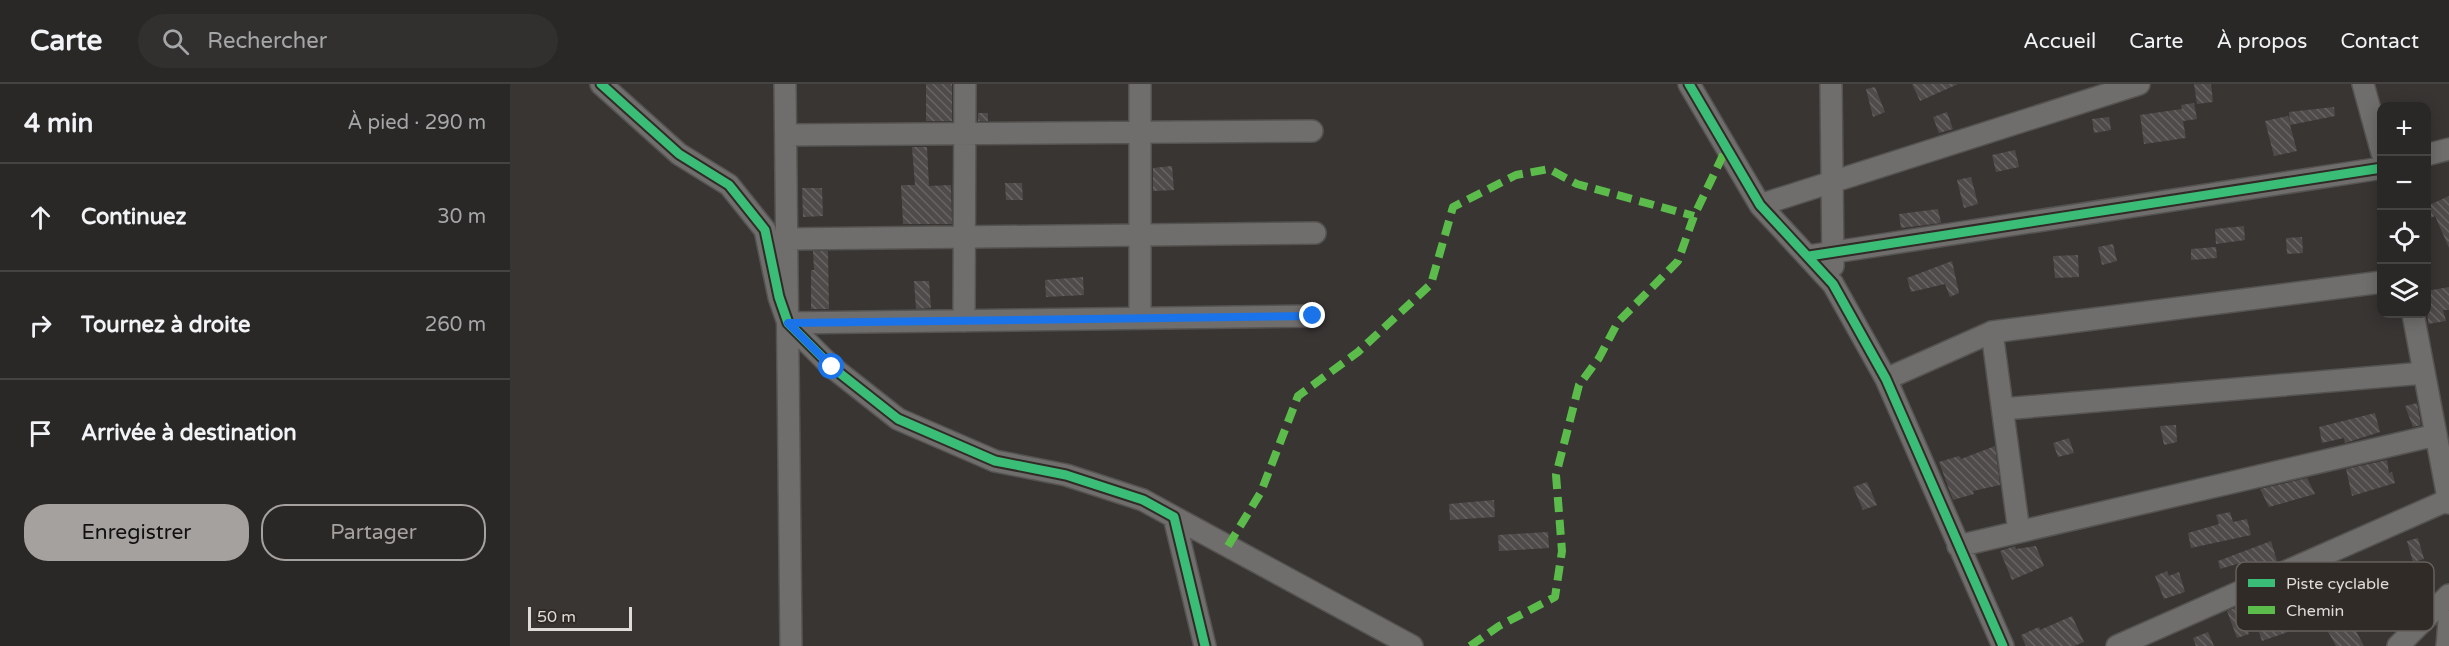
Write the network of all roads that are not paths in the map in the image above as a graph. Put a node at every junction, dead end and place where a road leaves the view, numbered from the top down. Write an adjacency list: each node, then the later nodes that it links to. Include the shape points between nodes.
1 (601, 84): 31 (street, via 679,154 729,185 755,216 765,230)
2 (785, 84): 12 (street)
3 (965, 84): 11 (street)
4 (1140, 84): 10 (street)
5 (1689, 84): 18 (street)
6 (1830, 84): 17 (street)
7 (2139, 84): 17 (street)
8 (2363, 84): 13 (street)
9 (1312, 131): 10 (street)
10 (1140, 132): 11 (street); 20 (street)
11 (965, 134): 12 (street); 21 (street)
12 (786, 135): 22 (street)
13 (2377, 135)
14 (2449, 149): 15 (street)
15 (2431, 154)
16 (2377, 169): 23 (street)
17 (1832, 183): 18 (street); 23 (street)
18 (1760, 205): 24 (street)
19 (1316, 232): 20 (street)
20 (1140, 234): 21 (street); 28 (street)
21 (964, 237): 22 (street); 30 (street)
22 (787, 239): 31 (street)
23 (1832, 252): 24 (street); 26 (street)
24 (1809, 256): 26 (street)
25 (2377, 283): 32 (street)
26 (1833, 284): 34 (street)
27 (1313, 316): 28 (street)
28 (1140, 318): 30 (street)
29 (2414, 318): 33 (street)
30 (964, 321): 31 (street)
31 (788, 323): 38 (street, via 832,367 898,419 995,460 1066,474 1143,500); 47 (street)
32 (1992, 332): 34 (street); 35 (street)
33 (2424, 373): 35 (street); 36 (street)
34 (1886, 379): 40 (street)
35 (2002, 409): 39 (street)
36 (2436, 435): 37 (street); 39 (street)
37 (2449, 501): 41 (street)
38 (1174, 517): 48 (street); 49 (street)
39 (2019, 532): 40 (street)
40 (1959, 546): 50 (street)
41 (2309, 562)
42 (2236, 594): 51 (street)
43 (2449, 595): 44 (street)
44 (2434, 610)
45 (2449, 621): 53 (street)
46 (2413, 631): 52 (street)
47 (791, 646)
48 (1205, 646)
49 (1412, 646)
50 (2003, 646)
51 (2117, 646)
52 (2398, 646)
53 (2447, 646)

